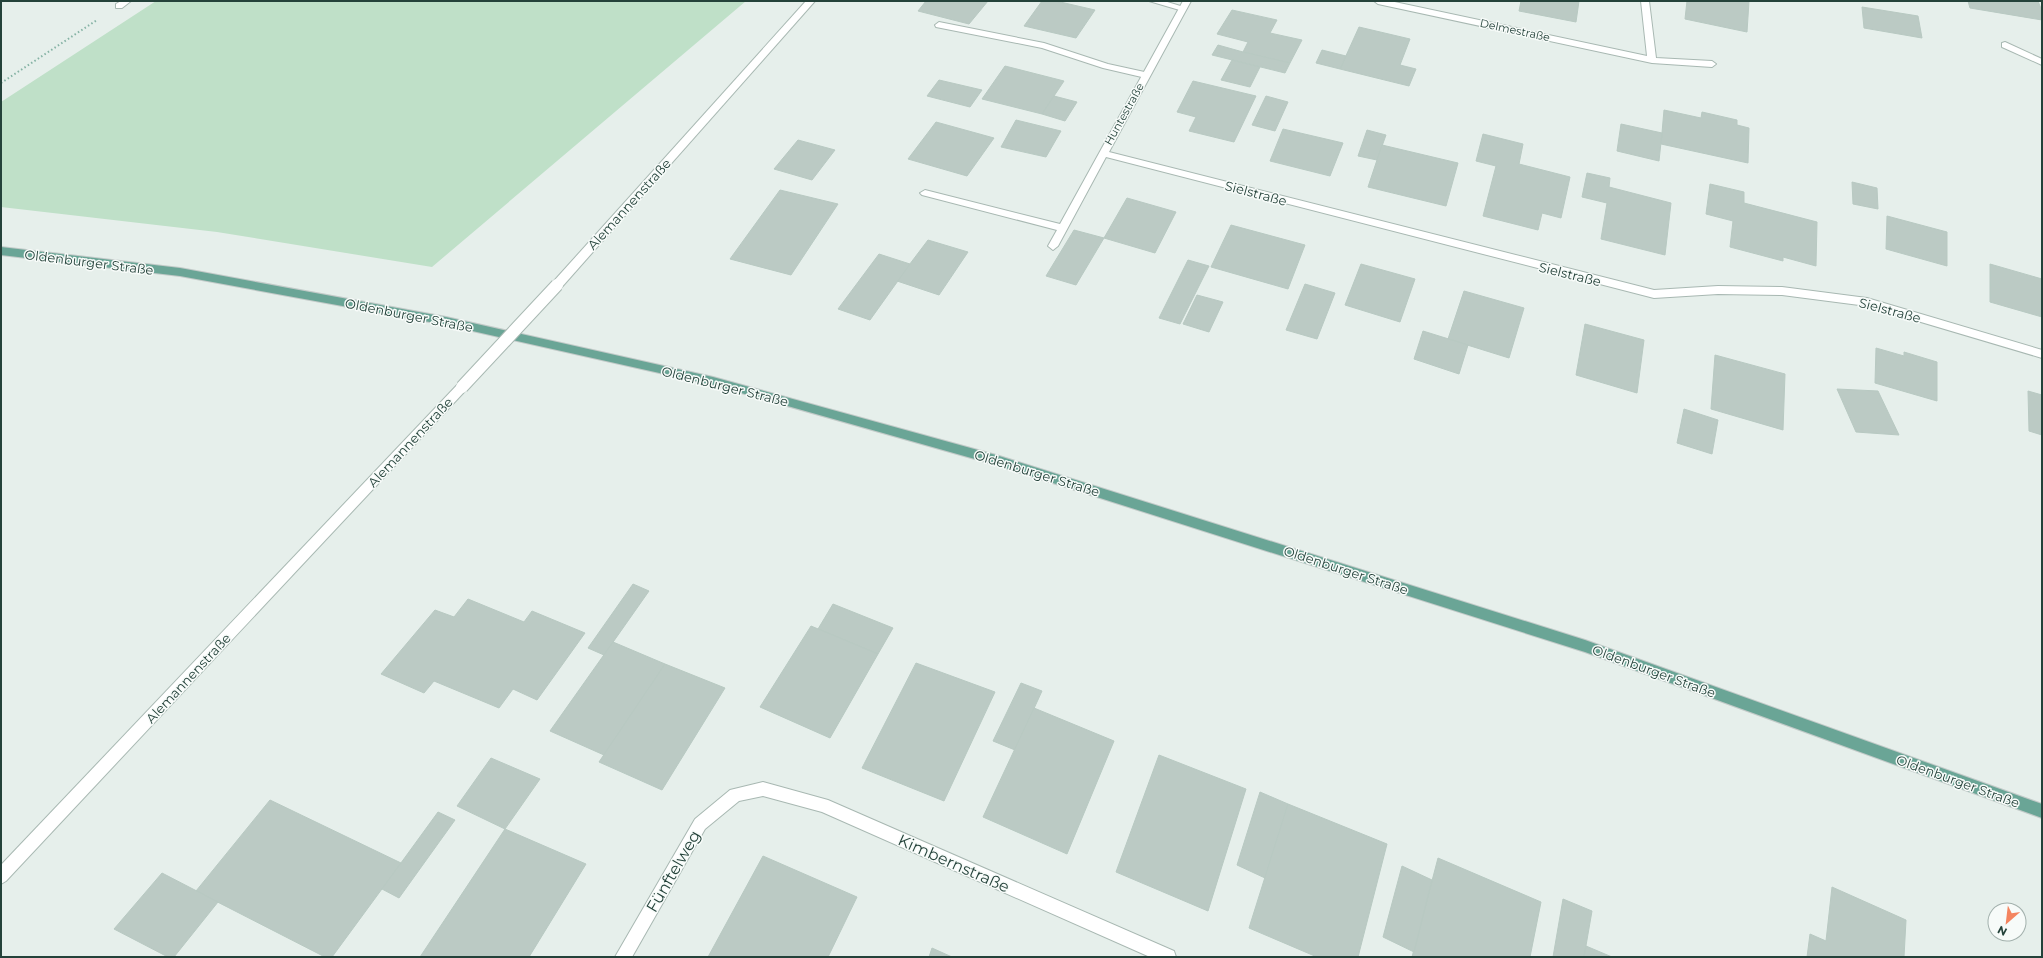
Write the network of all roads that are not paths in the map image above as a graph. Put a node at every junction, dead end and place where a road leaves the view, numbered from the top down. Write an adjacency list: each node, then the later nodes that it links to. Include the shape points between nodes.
1 (811, 1): 20 (street, Alemannenstraße, bridge, via 557,285)
2 (1153, 1): 5 (street)
3 (1378, 1): 8 (street, Delmestraße)
4 (1644, 1): 8 (street)
5 (1185, 4): 11 (street, Huntestraße)
6 (939, 25): 11 (street, via 1044,46 1106,66)
7 (2005, 44): 9 (street)
8 (1652, 60): 10 (street, Delmestraße)
9 (2042, 62)
10 (1712, 64)
11 (1146, 75): 12 (street, Huntestraße)
12 (1103, 153): 14 (street, Huntestraße); 17 (street, Sielstraße, via 1654,294 1718,290 1782,291 1867,302)
13 (925, 193): 14 (street)
14 (1063, 228): 15 (street, Huntestraße)
15 (1053, 246)
16 (1, 251): 19 (main road, Oldenburger Straße, via 188,274 446,322 713,381 996,460 1585,646)
17 (2042, 354)
18 (735, 795): 21 (street, Fünftelweg, via 700,824); 22 (street, Kimbernstraße, via 762,789 823,805)
19 (2042, 811)
20 (1, 876)
21 (623, 957)
22 (1168, 957)

